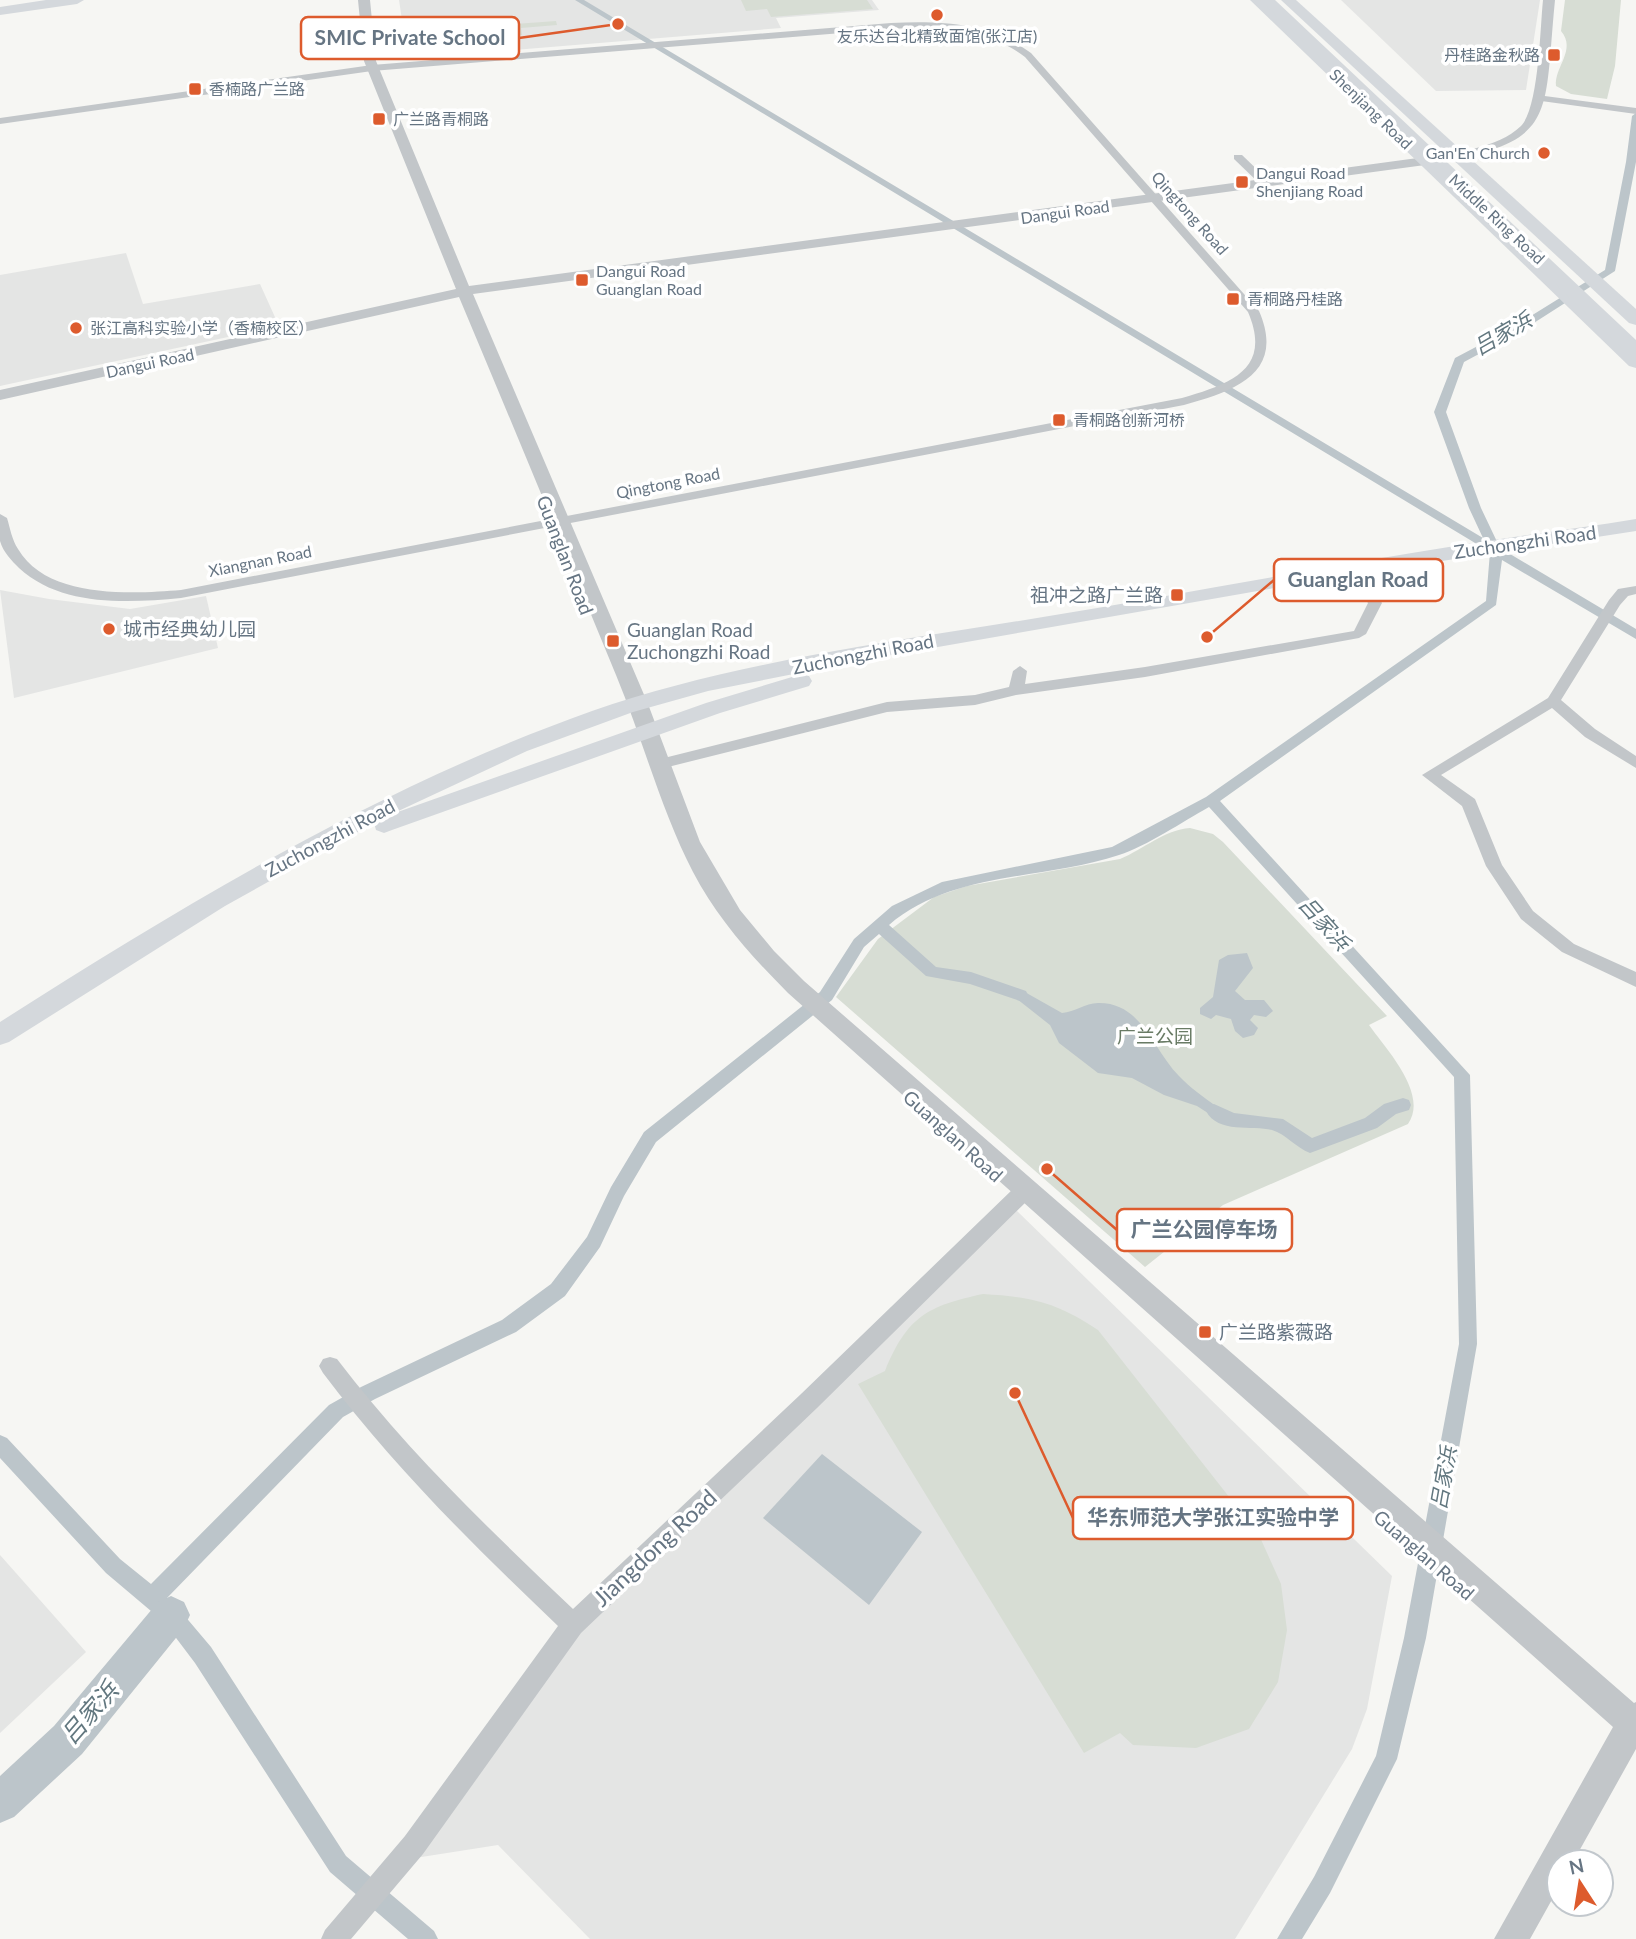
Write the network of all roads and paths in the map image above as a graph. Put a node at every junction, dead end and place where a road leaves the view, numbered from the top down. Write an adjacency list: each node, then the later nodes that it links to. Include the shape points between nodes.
1 (37, 0): 12 (highway)
2 (58, 0): 12 (main road)
3 (77, 0): 12 (highway)
4 (364, 0): 13 (street, Guanglan Road)
5 (1242, 0): 20 (highway, via 1345,89)
6 (1257, 0): 23 (main road, Shenjiang Road)
7 (1267, 0): 20 (highway, Middle Ring Road)
8 (1278, 0): 15 (highway, Middle Ring Road)
9 (1288, 0): 21 (main road, Shenjiang Road)
10 (1296, 0): 15 (highway)
11 (1551, 0): 14 (street, Dangui Road)
12 (0, 5)
13 (372, 68): 17 (street, Qingtong Road, via 938,26 1000,38 1028,55); 18 (street); 26 (street, Guanglan Road)
14 (1540, 97): 16 (street); 21 (street, Dangui Road, via 1534,117 1516,134)
15 (1391, 104): 28 (highway, Middle Ring Road)
16 (1636, 109)
17 (1084, 120): 19 (street); 25 (street, Qingtong Road)
18 (0, 121)
19 (1070, 121)
20 (1394, 122): 23 (highway, Middle Ring Road)
21 (1457, 156): 23 (street, Dangui Road); 27 (main road, Shenjiang Road)
22 (1238, 158): 24 (street)
23 (1428, 160): 24 (street, Dangui Road); 25 (street, Dangui Road); 29 (highway, Middle Ring Road); 30 (main road, Shenjiang Road)
24 (1264, 182): 25 (street, Dangui Road)
25 (1154, 199): 26 (street, Dangui Road); 33 (street, Qingtong Road, via 1234,289 1264,332 1256,364 1236,382 1208,394)
26 (463, 293): 31 (street, Dangui Road); 33 (street, Guanglan Road, via 475,313)
27 (1636, 319)
28 (1636, 332)
29 (1636, 351)
30 (1636, 362)
31 (0, 395)
32 (0, 518): 33 (street, Xiangnan Road, via 16,557 34,572 79,591 126,597 209,589)
33 (556, 522): 43 (street, Guanglan Road)
34 (1636, 525): 36 (main road, Zuchongzhi Road)
35 (1636, 533): 36 (main road, Zuchongzhi Road)
36 (1562, 541): 37 (main road, Zuchongzhi Road)
37 (1434, 561): 43 (main road, Zuchongzhi Road, via 923,642 766,672); 44 (main road, Zuchongzhi Road, via 844,671 775,688)
38 (1636, 590): 42 (street, via 1623,592 1614,603)
39 (1371, 597): 41 (street, via 1375,603 1359,634)
40 (1020, 670): 41 (street)
41 (1016, 690): 46 (street, via 975,700 887,707)
42 (1553, 701): 45 (street); 47 (street, via 1430,775 1469,803 1494,866 1527,915 1568,948)
43 (632, 706): 44 (street, Guanglan Road); 50 (main road, Zuchongzhi Road, via 475,766 385,807 216,898)
44 (643, 734): 46 (street, Guanglan Road); 48 (street, Guanglan Road, via 682,844 711,898 759,961); 51 (main road, Zuchongzhi Road, via 397,819 314,858 180,933)
45 (1636, 763)
46 (660, 764): 48 (street, Guanglan Road, via 705,874)
47 (1636, 980)
48 (793, 990): 49 (street, Guanglan Road)
49 (839, 1030): 52 (street, Guanglan Road); 54 (street, Guanglan Road)
50 (0, 1035)
51 (0, 1050)
52 (1020, 1195): 54 (street, Guanglan Road); 56 (street, Jiangdong Road)
53 (330, 1366): 56 (street, via 446,1503)
54 (1402, 1528): 55 (street, Guanglan Road)
55 (1478, 1595): 57 (street, Guanglan Road)
56 (573, 1625): 58 (street, Jiangdong Road, via 414,1845)
57 (1634, 1729): 59 (street)
58 (343, 1929)
59 (1511, 1939)

